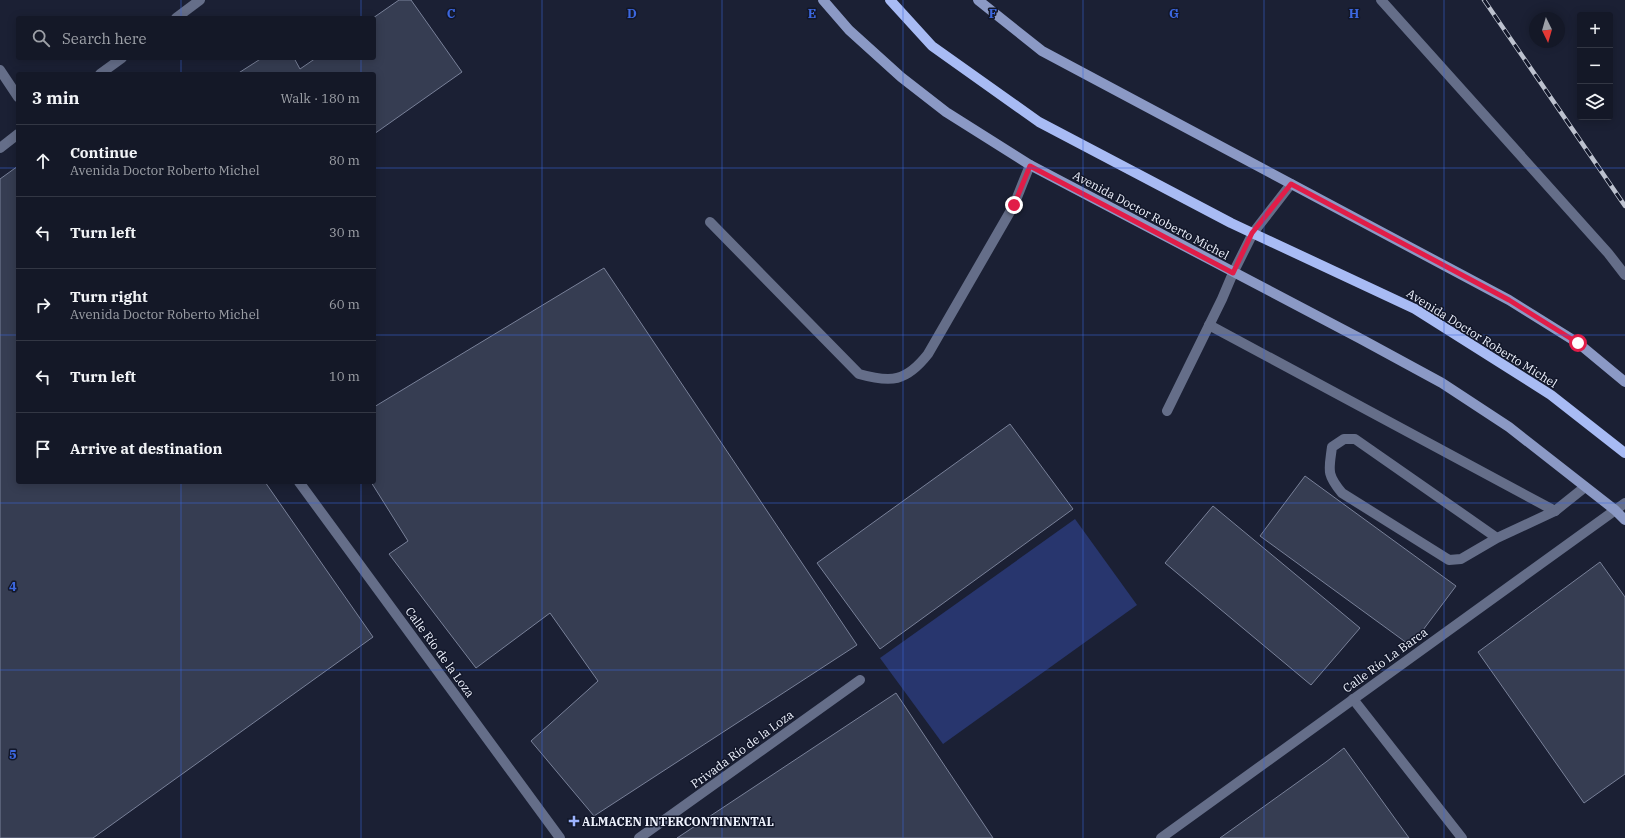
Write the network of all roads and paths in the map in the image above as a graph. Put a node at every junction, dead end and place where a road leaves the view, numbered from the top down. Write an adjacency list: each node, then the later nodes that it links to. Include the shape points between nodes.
1 (200, 0): 6 (street)
2 (823, 0): 13 (main road, Avenida Doctor Roberto Michel, via 849,30 901,77 946,112)
3 (890, 0): 16 (main road, Avenida Doctor Roberto Michel, via 932,46 1039,122)
4 (978, 0): 14 (main road, via 1042,51)
5 (1381, 0): 18 (street)
6 (179, 16)
7 (119, 60): 9 (street)
8 (0, 70): 10 (street)
9 (103, 72)
10 (16, 94)
11 (16, 136): 12 (street)
12 (0, 148)
13 (1030, 166): 15 (street, via 1014,205 928,354 918,367 901,378 876,379 859,374); 17 (main road, Avenida Doctor Roberto Michel)
14 (1291, 184): 16 (street); 20 (main road, via 1509,300 1578,343)
15 (710, 222)
16 (1252, 233): 17 (street); 22 (main road, Avenida Doctor Roberto Michel, via 1416,309 1551,395)
17 (1233, 273): 19 (street); 24 (main road, Avenida Doctor Roberto Michel, via 1442,383 1509,427)
18 (1625, 275)
19 (1210, 325): 21 (street); 27 (street)
20 (1625, 382)
21 (1167, 411)
22 (1625, 452)
23 (300, 484): 32 (street, Calle Río de la Loza)
24 (1585, 487): 26 (main road, Avenida Doctor Roberto Michel); 27 (street)
25 (1625, 503): 26 (street, Calle Río La Barca)
26 (1615, 510): 28 (main road, Avenida Doctor Roberto Michel); 31 (street, Calle Río La Barca)
27 (1555, 511): 29 (street)
28 (1625, 520)
29 (1497, 538): 29 (street, via 1461,559 1449,560 1342,493 1333,482 1329,470 1332,447 1344,439 1356,439)
30 (860, 680): 33 (street, Privada Río de la Loza)
31 (1353, 699): 34 (street, Calle Río La Barca); 35 (street)
32 (560, 838)
33 (639, 838)
34 (1161, 838)
35 (1462, 838)

